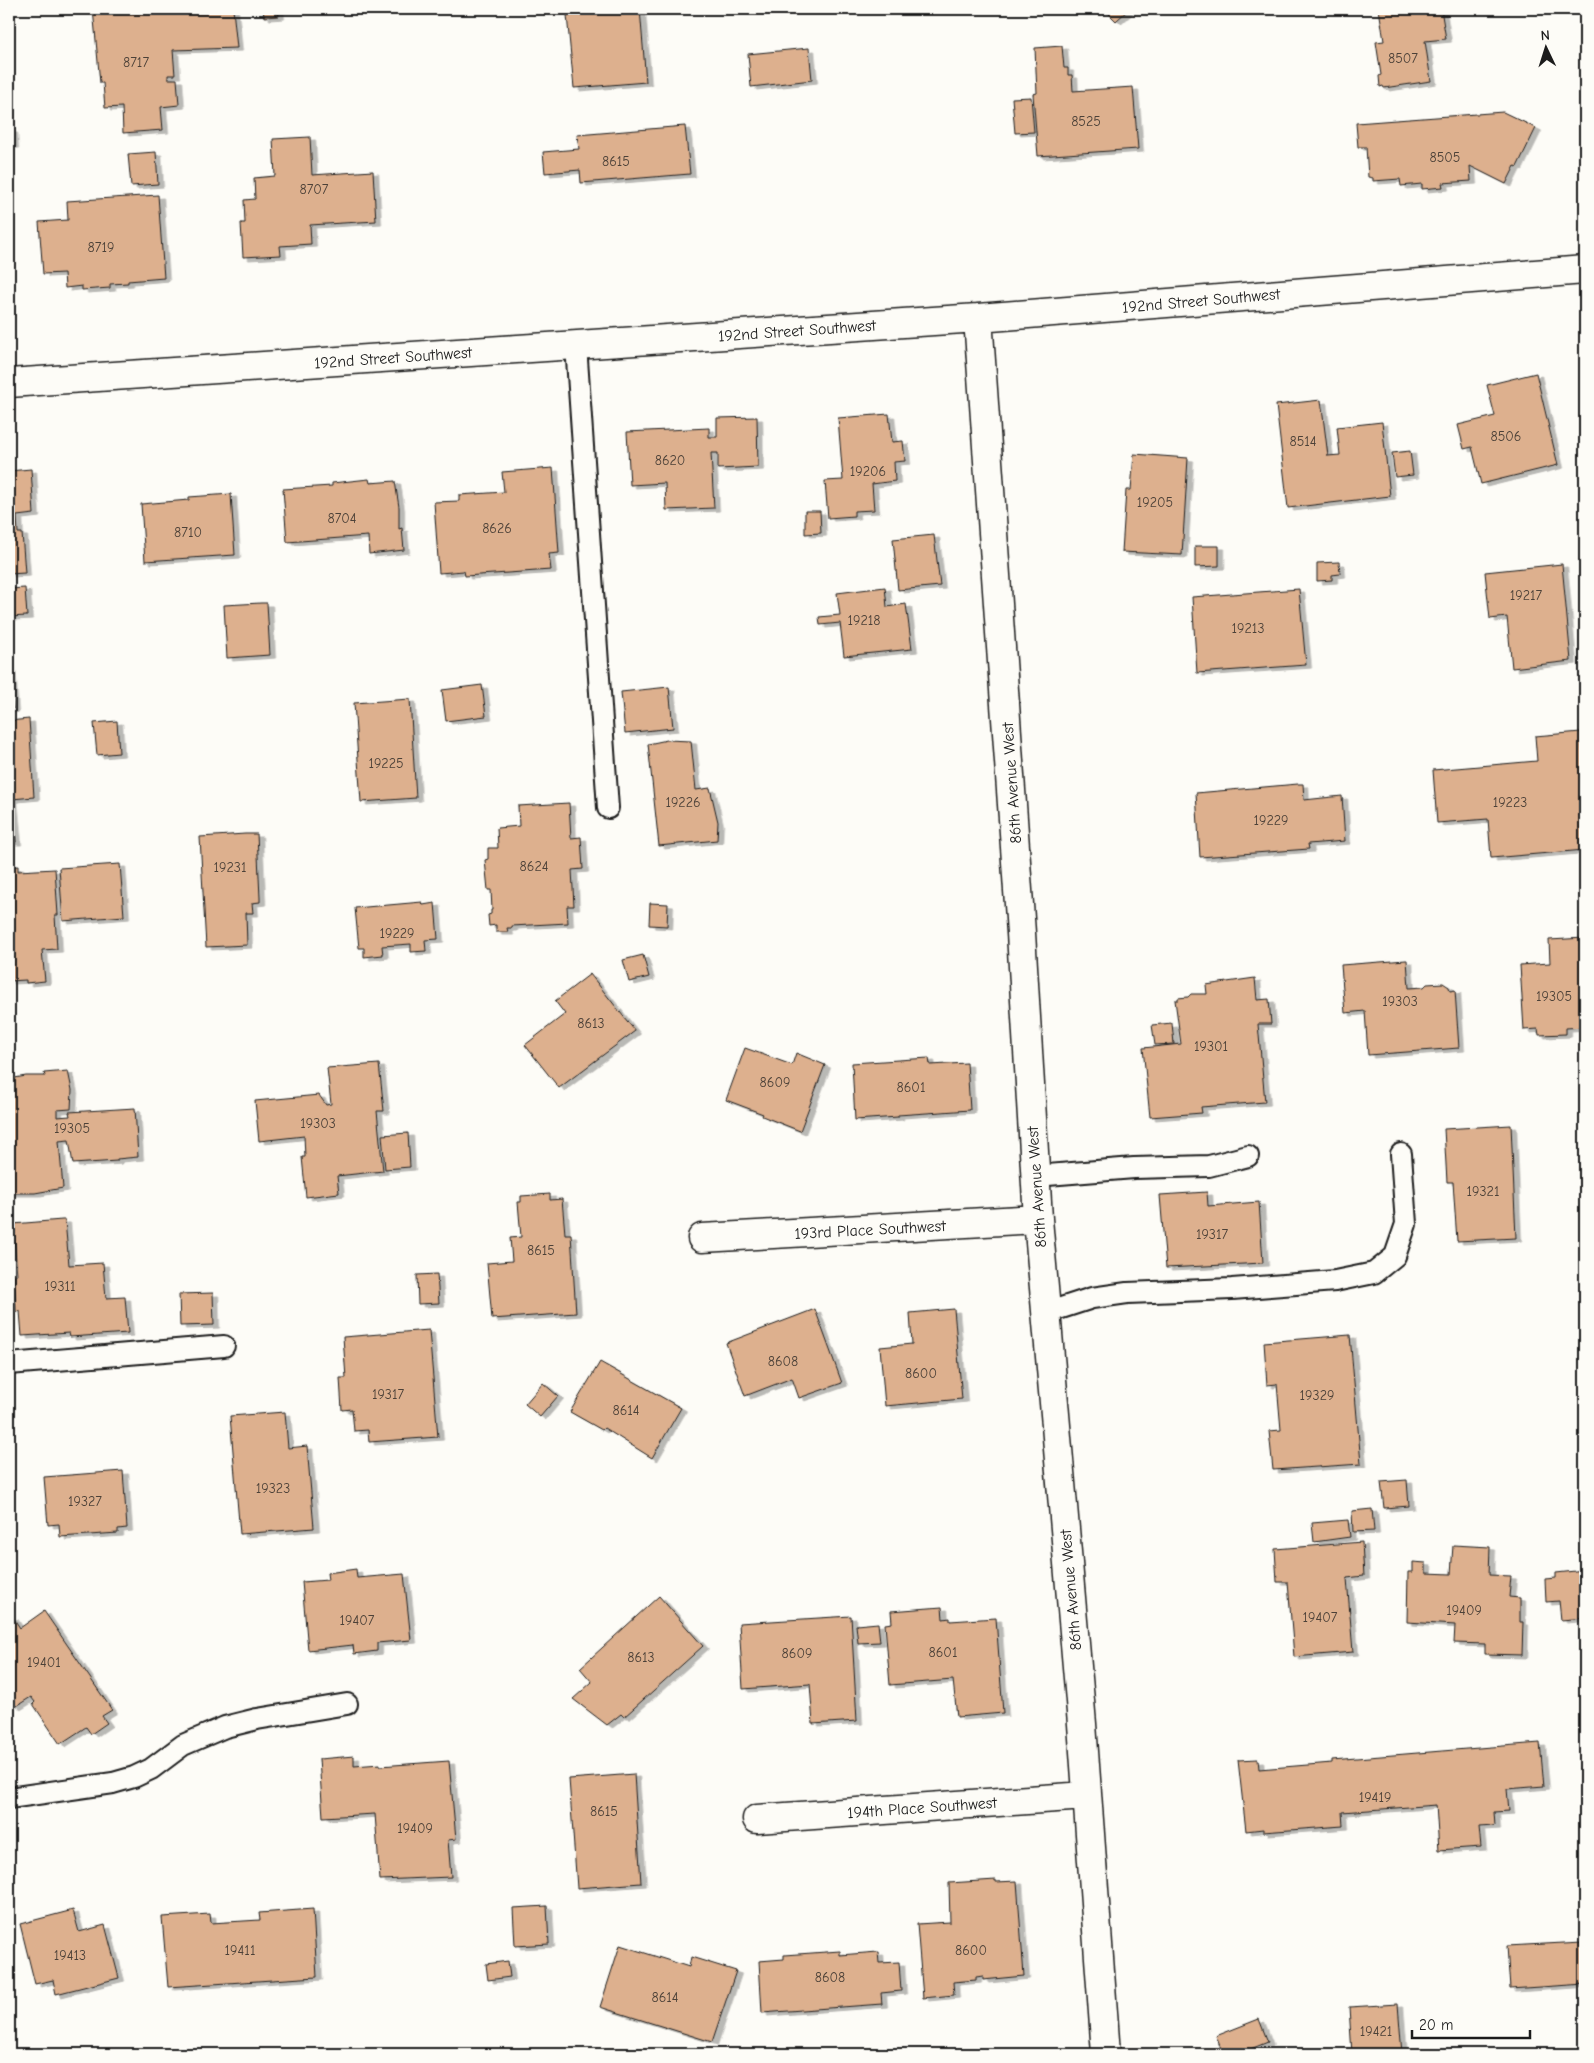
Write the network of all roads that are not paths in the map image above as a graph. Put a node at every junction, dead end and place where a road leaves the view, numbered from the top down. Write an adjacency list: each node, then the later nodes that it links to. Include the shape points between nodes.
1 (1585, 270): 2 (street, 192nd Street Southwest)
2 (978, 318): 3 (street, 192nd Street Southwest); 8 (street, 86th Avenue West)
3 (576, 345): 4 (street, 192nd Street Southwest); 5 (lane)
4 (9, 383)
5 (608, 808)
6 (1400, 1154): 11 (lane, via 1406,1224 1395,1256 1374,1273 1336,1281 1127,1293 1092,1298)
7 (1248, 1156): 8 (lane, via 1209,1166)
8 (1035, 1176): 9 (street, 86th Avenue West)
9 (1038, 1219): 10 (street, 193rd Place Southwest); 11 (street, 86th Avenue West)
10 (702, 1238)
11 (1046, 1313): 15 (street, 86th Avenue West)
12 (224, 1346): 13 (lane)
13 (9, 1364)
14 (347, 1704): 16 (lane, via 225,1727 183,1745 151,1769 113,1784)
15 (1086, 1796): 17 (street, 194th Place Southwest); 18 (street, 86th Avenue West)
16 (9, 1798)
17 (757, 1819)
18 (1106, 2054)

